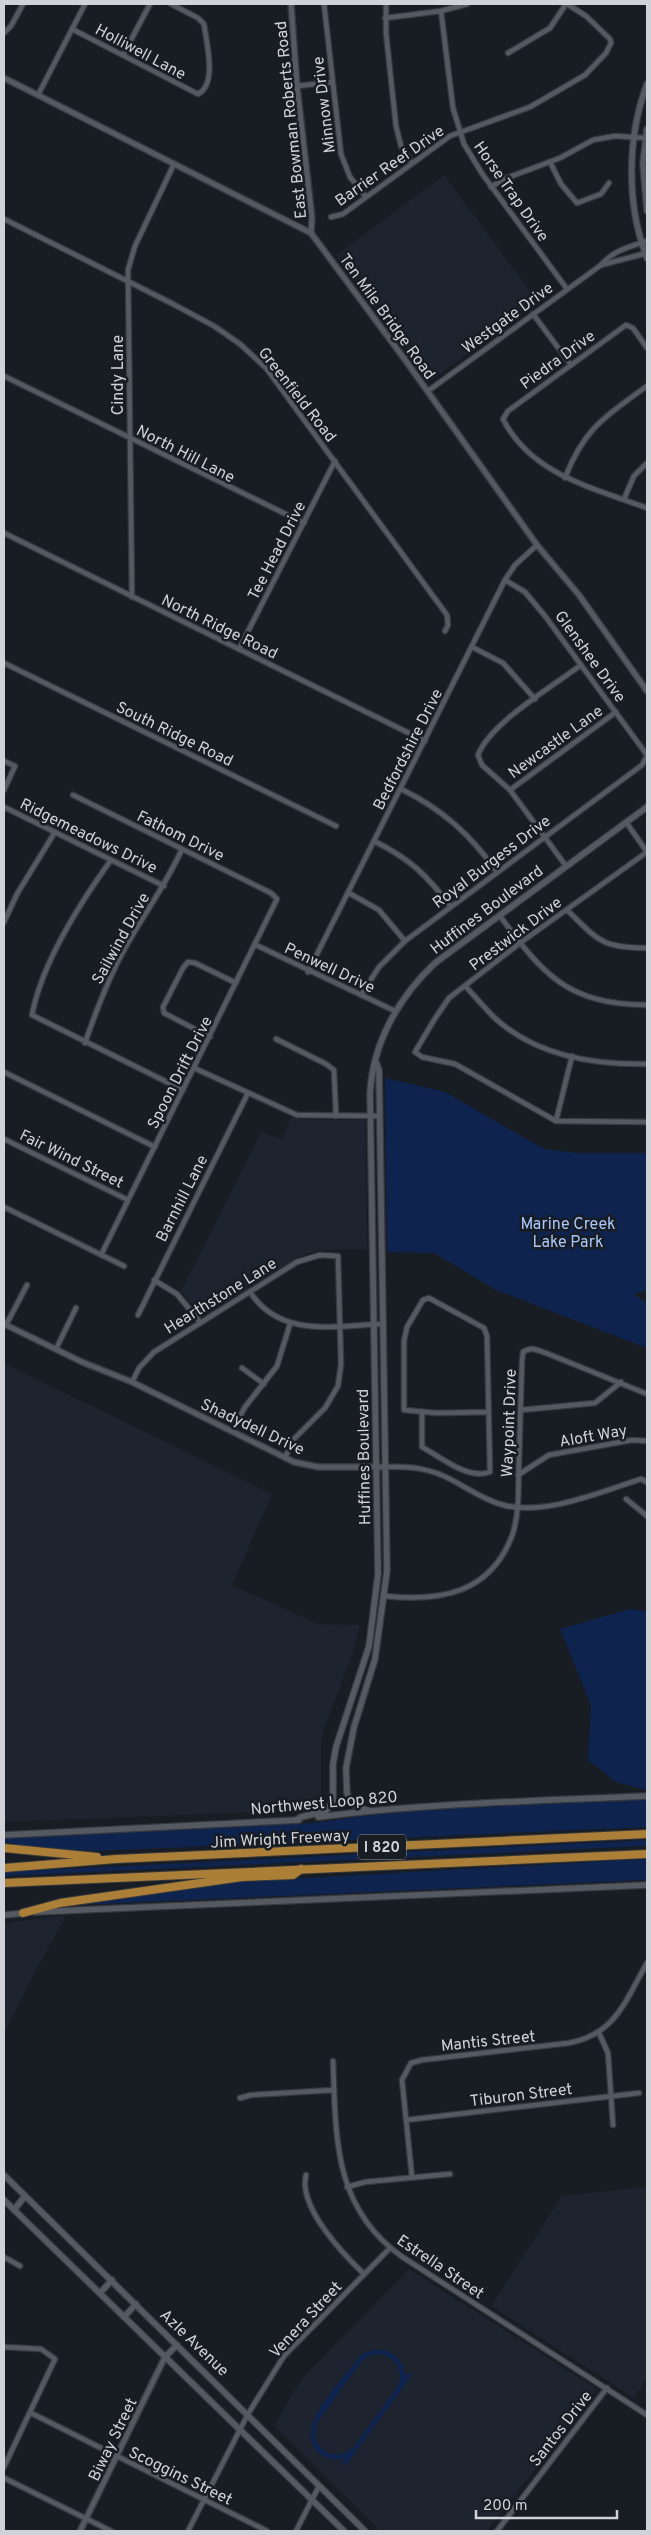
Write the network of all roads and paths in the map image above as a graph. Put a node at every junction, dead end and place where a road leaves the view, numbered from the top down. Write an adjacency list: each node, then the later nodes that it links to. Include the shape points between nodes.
1 (23, 4): 13 (street)
2 (85, 4): 12 (street)
3 (150, 4): 15 (street)
4 (171, 4): 15 (street, Holliwell Lane, via 203,22 209,70 206,86 200,93)
5 (291, 4): 19 (street, East Bowman Roberts Road)
6 (324, 4): 17 (street, Minnow Drive)
7 (386, 4): 11 (street)
8 (467, 4): 10 (street)
9 (566, 4): 14 (street, via 550,28); 22 (street, Barrier Reef Drive, via 586,16 611,41 606,53 590,71 541,102)
10 (441, 12): 11 (street); 22 (street, Horse Trap Drive, via 451,97)
11 (385, 18): 26 (street, via 398,139)
12 (72, 29): 15 (street, Holliwell Lane); 20 (street)
13 (4, 33)
14 (508, 53)
15 (123, 56)
16 (4, 78): 20 (street, Ten Mile Bridge Road)
17 (332, 82): 19 (street); 30 (street, Minnow Drive, via 343,162)
18 (647, 84): 23 (main road)
19 (297, 86): 34 (street, East Bowman Roberts Road)
20 (38, 95): 27 (street, Ten Mile Bridge Road)
21 (647, 129): 24 (main road)
22 (459, 132): 26 (street, Barrier Reef Drive); 29 (street, Horse Trap Drive)
23 (634, 136): 24 (street); 25 (street, via 599,138); 35 (main road, via 635,216)
24 (645, 138): 31 (main road)
25 (550, 162): 28 (street, via 576,203 601,194); 29 (street)
26 (412, 163): 30 (street, Barrier Reef Drive)
27 (174, 164): 34 (street, Ten Mile Bridge Road); 38 (street, Cindy Lane, via 135,246)
28 (610, 183)
29 (491, 187): 39 (street, Horse Trap Drive)
30 (366, 197): 32 (street, Barrier Reef Drive, via 340,216)
31 (647, 211)
32 (331, 217)
33 (4, 219): 38 (street, Greenfield Road)
34 (311, 233): 45 (street, Ten Mile Bridge Road)
35 (645, 242): 36 (main road); 37 (street, Westgate Drive, via 619,250)
36 (647, 255): 37 (street, Westgate Drive)
37 (601, 265): 39 (street, Westgate Drive)
38 (128, 283): 46 (street, Cindy Lane); 47 (street, Greenfield Road, via 214,326 240,344 266,368)
39 (567, 289): 40 (street, Westgate Drive)
40 (533, 314): 42 (street); 45 (street, Westgate Drive)
41 (647, 348): 42 (street, Piedra Drive, via 629,325 620,328)
42 (571, 364): 49 (street, Piedra Drive, via 504,417 504,422 532,456)
43 (4, 376): 46 (street, North Hill Lane)
44 (647, 386): 49 (street, via 589,432)
45 (428, 391): 54 (street, Ten Mile Bridge Road)
46 (130, 438): 52 (street, North Hill Lane); 56 (street, Cindy Lane)
47 (335, 461): 52 (street, Tee Head Drive); 57 (street, Greenfield Road, via 447,615)
48 (647, 463): 50 (street, via 634,476)
49 (565, 478): 50 (street)
50 (624, 500): 51 (street)
51 (647, 508)
52 (304, 523): 59 (street, Tee Head Drive)
53 (4, 533): 56 (street, North Ridge Road)
54 (537, 544): 55 (street, Bedfordshire Drive); 62 (street, Ten Mile Bridge Road)
55 (505, 580): 58 (street, Bedfordshire Drive); 61 (street, Glenshee Drive, via 525,592 534,602)
56 (132, 596): 59 (street, North Ridge Road)
57 (445, 631)
58 (472, 646): 63 (street, via 503,662); 65 (street, Bedfordshire Drive)
59 (238, 649): 65 (street, North Ridge Road)
60 (4, 663): 75 (street, South Ridge Road)
61 (581, 665): 63 (street); 64 (street, Glenshee Drive)
62 (647, 691)
63 (535, 699): 70 (street, via 499,726 478,755 482,765)
64 (616, 712): 66 (street, Glenshee Drive); 70 (street, Newcastle Lane)
65 (425, 741): 68 (street, Bedfordshire Drive)
66 (647, 756): 77 (street, Royal Burgess Drive)
67 (4, 761): 69 (street, via 15,766)
68 (401, 789): 78 (street, Bedfordshire Drive); 83 (street, via 448,816 469,836)
69 (4, 790)
70 (510, 790): 77 (street)
71 (73, 795): 79 (street, Fathom Drive)
72 (4, 807): 76 (street, Ridgemeadows Drive)
73 (647, 807): 74 (main road, Huffines Boulevard)
74 (626, 822): 80 (street); 82 (main road, Huffines Boulevard)
75 (336, 826)
76 (55, 832): 81 (street, Ridgemeadows Drive); 90 (street)
77 (544, 836): 82 (street); 83 (street, Royal Burgess Drive)
78 (374, 841): 85 (street, Bedfordshire Drive); 87 (street, via 413,863)
79 (182, 849): 84 (street, Sailwind Drive); 86 (street, Fathom Drive, via 271,893)
80 (647, 852): 88 (street, Prestwick Drive)
81 (111, 860): 84 (street, Ridgemeadows Drive); 103 (street, via 65,933 32,1015)
82 (566, 866): 89 (main road, Huffines Boulevard)
83 (497, 872): 87 (street, Royal Burgess Drive)
84 (164, 886): 103 (street, Sailwind Drive, via 114,968)
85 (349, 893): 91 (street, via 378,910); 95 (street, Bedfordshire Drive)
86 (277, 899): 93 (street, Spoon Drift Drive)
87 (450, 906): 91 (street, Royal Burgess Drive)
88 (568, 910): 92 (street, Prestwick Drive); 94 (street, via 598,939 619,947)
89 (500, 916): 92 (street); 100 (main road, Huffines Boulevard, via 435,963 415,982)
90 (4, 922)
91 (405, 941): 98 (street, Royal Burgess Drive, via 380,967)
92 (520, 943): 97 (street, Prestwick Drive); 99 (street, via 547,974 581,995 602,1002)
93 (256, 945): 95 (street, Penwell Drive); 96 (street, Spoon Drift Drive)
94 (647, 948)
95 (308, 972): 98 (street, Penwell Drive)
96 (236, 983): 101 (street, Spoon Drift Drive); 101 (street, via 192,962 185,964 163,1007 164,1012)
97 (465, 986): 104 (street, via 497,1020 514,1032 534,1044); 114 (street, Prestwick Drive, via 444,1006 415,1052 422,1057 455,1064)
98 (361, 995): 100 (street, Penwell Drive)
99 (647, 1005)
100 (395, 1011): 105 (main road, Huffines Boulevard, via 385,1030)
101 (210, 1037): 107 (street, Spoon Drift Drive)
102 (276, 1038): 111 (street, via 334,1070)
103 (85, 1043): 109 (street)
104 (572, 1056): 106 (street, via 606,1064); 114 (street)
105 (376, 1062): 112 (main road, Huffines Boulevard, via 371,1071); 113 (main road, Huffines Boulevard)
106 (647, 1064)
107 (194, 1068): 109 (street, Spoon Drift Drive); 110 (street)
108 (4, 1072): 117 (street)
109 (183, 1090): 117 (street, Spoon Drift Drive)
110 (248, 1094): 111 (street, via 297,1115); 124 (street, Barnhill Lane)
111 (336, 1116): 112 (street)
112 (370, 1116): 113 (street); 120 (main road, Huffines Boulevard)
113 (378, 1116): 121 (main road, Huffines Boulevard)
114 (556, 1121): 115 (street)
115 (647, 1122)
116 (4, 1138): 118 (street, Fair Wind Street)
117 (155, 1146): 118 (street, Spoon Drift Drive)
118 (128, 1200): 122 (street, Spoon Drift Drive)
119 (4, 1207): 122 (street)
120 (372, 1214): 121 (street); 134 (main road, Huffines Boulevard)
121 (381, 1214): 132 (main road, Huffines Boulevard)
122 (101, 1255): 123 (street)
123 (124, 1266)
124 (154, 1280): 128 (street, Barnhill Lane); 129 (street, via 177,1294)
125 (27, 1285): 130 (street)
126 (250, 1292): 129 (street, Hearthstone Lane); 131 (street, via 269,1314); 133 (street, Hearthstone Lane, via 297,1262 320,1255 338,1256)
127 (76, 1308): 135 (street)
128 (138, 1315)
129 (200, 1322): 137 (street, Hearthstone Lane, via 145,1360)
130 (5, 1324): 135 (street, Shadydell Drive)
131 (290, 1324): 133 (street); 139 (street, via 277,1366)
132 (382, 1324): 134 (street); 148 (main road, Huffines Boulevard)
133 (340, 1325): 134 (street); 146 (street, via 342,1364 338,1386 325,1408 293,1440)
134 (374, 1325): 147 (main road, Huffines Boulevard)
135 (56, 1349): 137 (street, Shadydell Drive)
136 (242, 1368): 139 (street)
137 (132, 1382): 144 (street, Shadydell Drive)
138 (621, 1382): 140 (street, Waypoint Drive); 141 (street, via 595,1403); 141 (street, Waypoint Drive, via 534,1348 527,1349 523,1352 522,1361)
139 (264, 1384): 144 (street, via 245,1407)
140 (647, 1394)
141 (521, 1410): 149 (street, Waypoint Drive)
142 (422, 1412): 143 (street); 143 (street, via 422,1447 480,1476 490,1472); 143 (street, via 404,1410 403,1366 407,1327 423,1300 429,1298 484,1328 487,1336)
143 (488, 1412)
144 (232, 1432): 146 (street, Shadydell Drive)
145 (647, 1441): 149 (street, Aloft Way, via 632,1440 549,1455)
146 (285, 1458): 147 (street, Shadydell Drive, via 318,1467)
147 (378, 1467): 148 (street, Shadydell Drive); 154 (main road, Huffines Boulevard)
148 (385, 1468): 152 (street, Shadydell Drive, via 422,1468 447,1477 484,1499); 155 (main road, Huffines Boulevard)
149 (518, 1476): 152 (street, Waypoint Drive)
150 (647, 1482): 152 (street, Shadydell Drive, via 641,1479 538,1508)
151 (626, 1499): 153 (street)
152 (517, 1508): 155 (street, Waypoint Drive, via 512,1533 500,1557 483,1577 464,1590 442,1597)
153 (647, 1516)
154 (377, 1596): 155 (main road); 156 (main road, Huffines Boulevard, via 369,1646)
155 (385, 1596): 157 (main road, Huffines Boulevard, via 375,1659)
156 (343, 1723): 157 (main road); 160 (main road, Huffines Boulevard, via 333,1764 333,1801 326,1811)
157 (354, 1727): 159 (main road, Huffines Boulevard, via 346,1768 347,1792 357,1807)
158 (647, 1796): 159 (main road, Northwest Loop 820)
159 (370, 1811): 160 (main road, Northwest Loop 820)
160 (296, 1820): 162 (main road, Northwest Loop 820)
161 (647, 1834): 165 (highway, Jim Wright Freeway / I 820)
162 (4, 1835)
163 (4, 1848): 165 (highway)
164 (647, 1854): 167 (highway, Jim Wright Freeway / I 820)
165 (116, 1859): 166 (highway, Jim Wright Freeway / I 820)
166 (4, 1868)
167 (301, 1869): 168 (highway, Jim Wright Freeway / I 820); 170 (highway, via 293,1875 242,1877 60,1903)
168 (4, 1883)
169 (647, 1885): 170 (main road)
170 (23, 1913): 171 (main road)
171 (4, 1915)
172 (647, 1963): 173 (street, Mantis Street, via 614,2020)
173 (599, 2033): 177 (street, via 608,2053); 179 (street, Mantis Street, via 569,2043 416,2061 408,2066 402,2080)
174 (333, 2061): 175 (street, Estrella Street)
175 (334, 2090): 178 (street); 185 (street, Estrella Street, via 338,2157)
176 (639, 2093): 177 (street, Tiburon Street)
177 (611, 2096): 179 (street, Tiburon Street); 180 (street)
178 (240, 2098)
179 (406, 2120): 184 (street, Mantis Street)
180 (613, 2125)
181 (450, 2174): 184 (street)
182 (4, 2175): 186 (main road, Azle Avenue)
183 (306, 2175): 192 (street, via 306,2188 316,2215 337,2247)
184 (412, 2177): 185 (street)
185 (347, 2187): 189 (street, Estrella Street, via 366,2221)
186 (26, 2196): 188 (main road); 193 (main road, Azle Avenue)
187 (4, 2200): 188 (main road, Azle Avenue)
188 (14, 2210): 194 (main road, Azle Avenue)
189 (390, 2248): 192 (street, Venera Street); 200 (street, Estrella Street)
190 (4, 2257): 191 (street)
191 (20, 2266)
192 (364, 2274): 202 (street, Venera Street, via 284,2356)
193 (112, 2280): 194 (main road); 195 (main road, Azle Avenue)
194 (100, 2293): 196 (main road, Azle Avenue)
195 (136, 2304): 196 (main road); 197 (main road, Azle Avenue)
196 (124, 2317): 199 (main road, Azle Avenue)
197 (177, 2345): 199 (main road); 202 (main road, Azle Avenue)
198 (4, 2347): 201 (street, via 41,2350 55,2359)
199 (166, 2358): 204 (main road, Azle Avenue); 205 (street, Biway Street)
200 (607, 2388): 203 (street, Estrella Street); 219 (street, Santos Drive)
201 (31, 2413): 205 (street, Scoggins Street); 206 (street)
202 (248, 2414): 204 (street, Venera Street); 208 (main road, Azle Avenue)
203 (647, 2415)
204 (240, 2429): 209 (street, Venera Street); 210 (main road, Azle Avenue)
205 (116, 2458): 209 (street, Scoggins Street); 211 (street, Biway Street)
206 (4, 2467)
207 (4, 2478): 211 (street)
208 (319, 2486): 210 (street); 212 (main road, Azle Avenue)
209 (204, 2500): 215 (street, Venera Street); 216 (street, Scoggins Street)
210 (312, 2500): 217 (street); 218 (main road, Azle Avenue)
211 (86, 2519): 213 (street, Biway Street); 214 (street)
212 (362, 2530)
213 (80, 2531)
214 (112, 2531)
215 (188, 2531)
216 (267, 2531)
217 (296, 2531)
218 (344, 2531)
219 (497, 2531)

